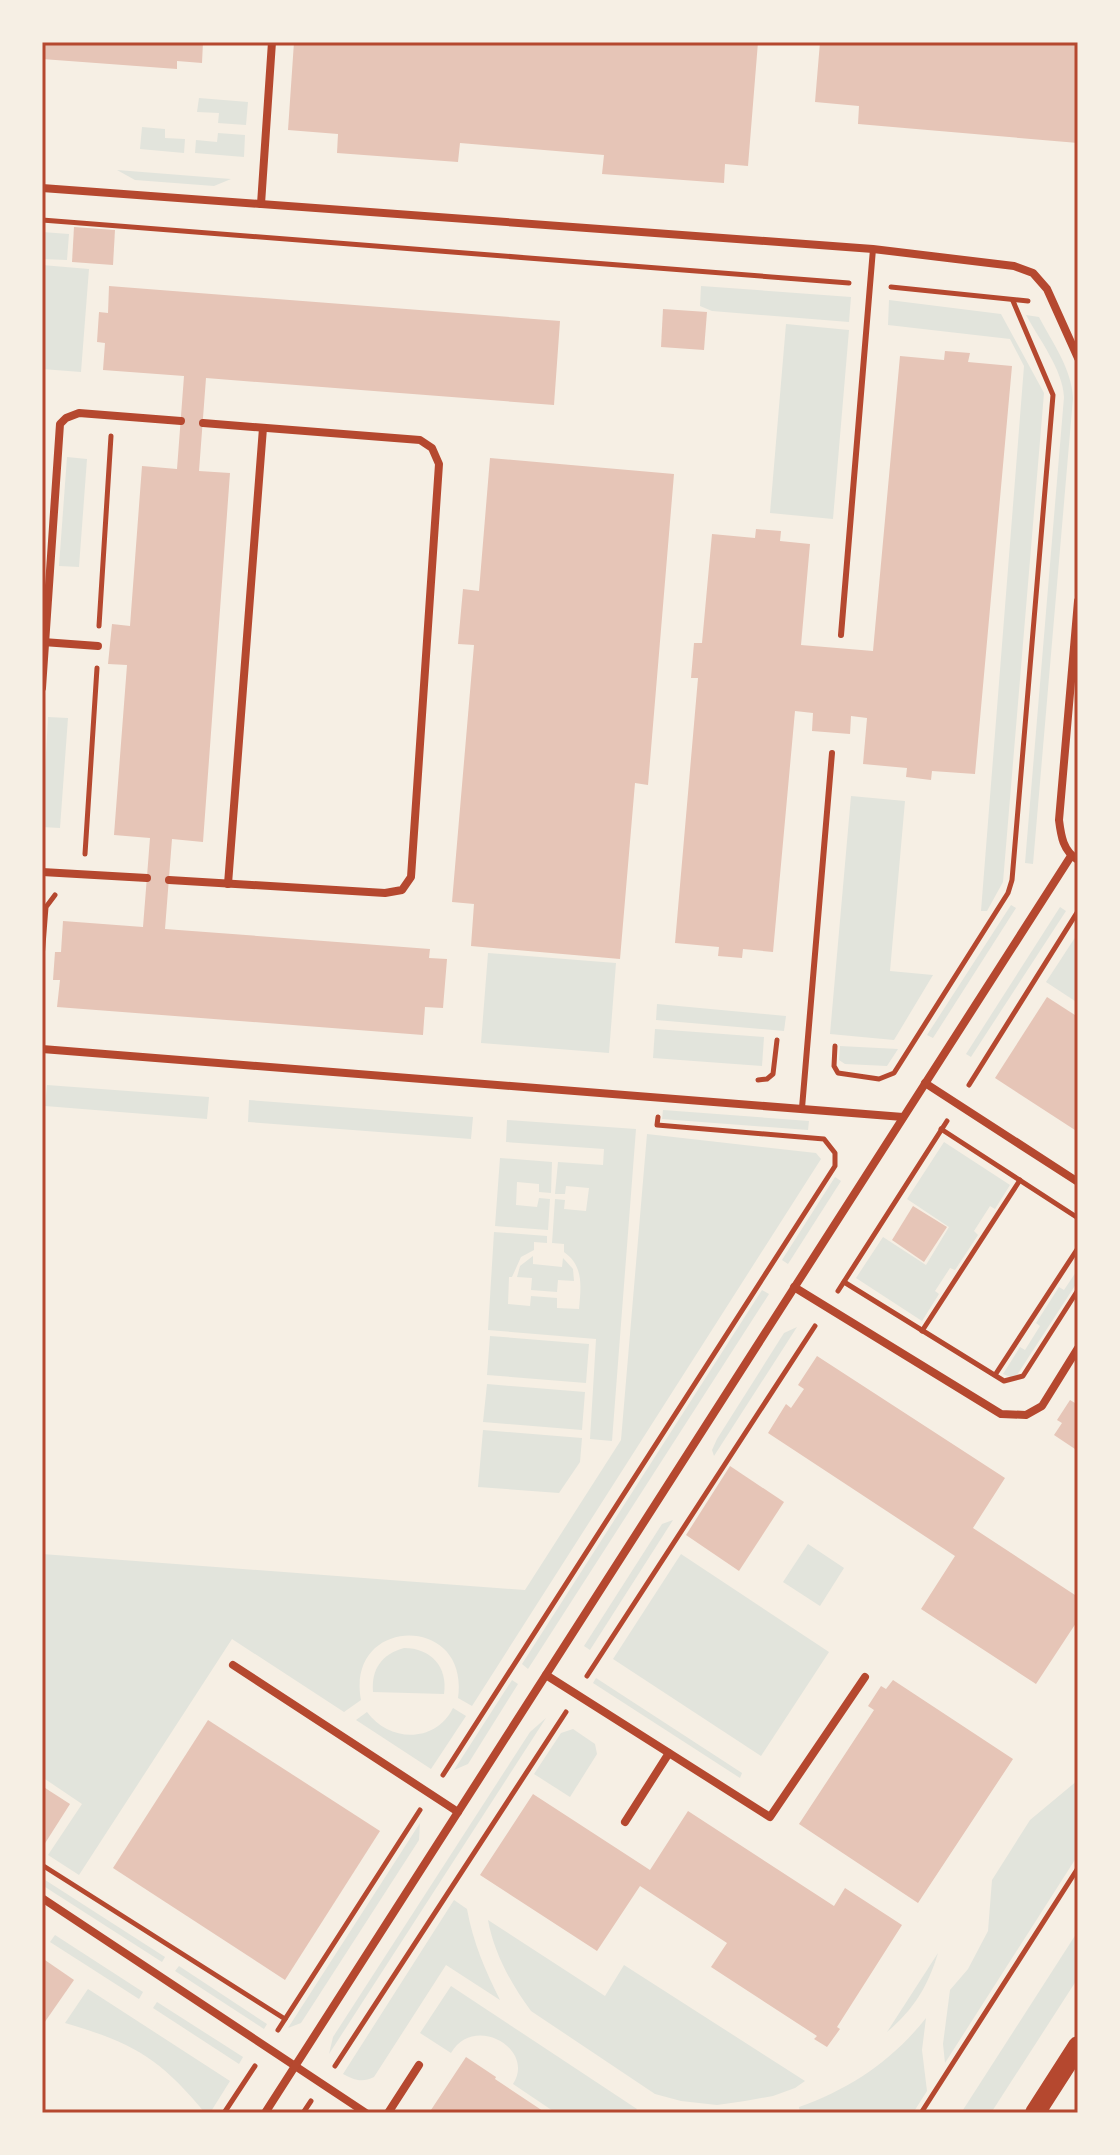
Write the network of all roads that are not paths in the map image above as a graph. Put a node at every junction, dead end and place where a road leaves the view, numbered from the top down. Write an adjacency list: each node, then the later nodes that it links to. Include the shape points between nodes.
1 (272, 42): 3 (street)
2 (42, 188): 3 (street)
3 (261, 204): 4 (street)
4 (873, 249): 5 (street, via 1014,266 1033,273 1047,289); 10 (lane)
5 (1078, 358)
6 (181, 421): 11 (street, via 79,413 60,424)
7 (203, 423): 8 (street)
8 (263, 428): 19 (street); 19 (street, via 420,440 432,448 439,464 411,877 402,890 385,893)
9 (1078, 601): 15 (street, via 1059,820 1061,841)
10 (841, 635)
11 (44, 642): 12 (street); 13 (street)
12 (98, 646)
13 (42, 688)
14 (832, 753): 22 (lane)
15 (1075, 858): 21 (street)
16 (42, 872): 17 (street)
17 (147, 878)
18 (169, 880): 19 (street)
19 (228, 884)
20 (42, 1049): 22 (street)
21 (925, 1083): 23 (street); 24 (street)
22 (802, 1108): 23 (street)
23 (903, 1117): 25 (street)
24 (1078, 1182)
25 (794, 1287): 26 (street, via 1001,1414 1026,1415 1042,1406); 28 (street)
26 (1078, 1348)
27 (233, 1665): 31 (street)
28 (546, 1675): 30 (street); 31 (street)
29 (865, 1677): 30 (street, via 770,1817)
30 (669, 1753): 32 (street)
31 (458, 1812): 36 (street)
32 (625, 1822)
33 (42, 1898): 36 (street)
34 (1078, 2046): 40 (main road)
35 (419, 2065): 39 (street)
36 (295, 2066): 37 (street); 38 (street)
37 (265, 2113)
38 (366, 2113)
39 (388, 2113)
40 (1035, 2113)

